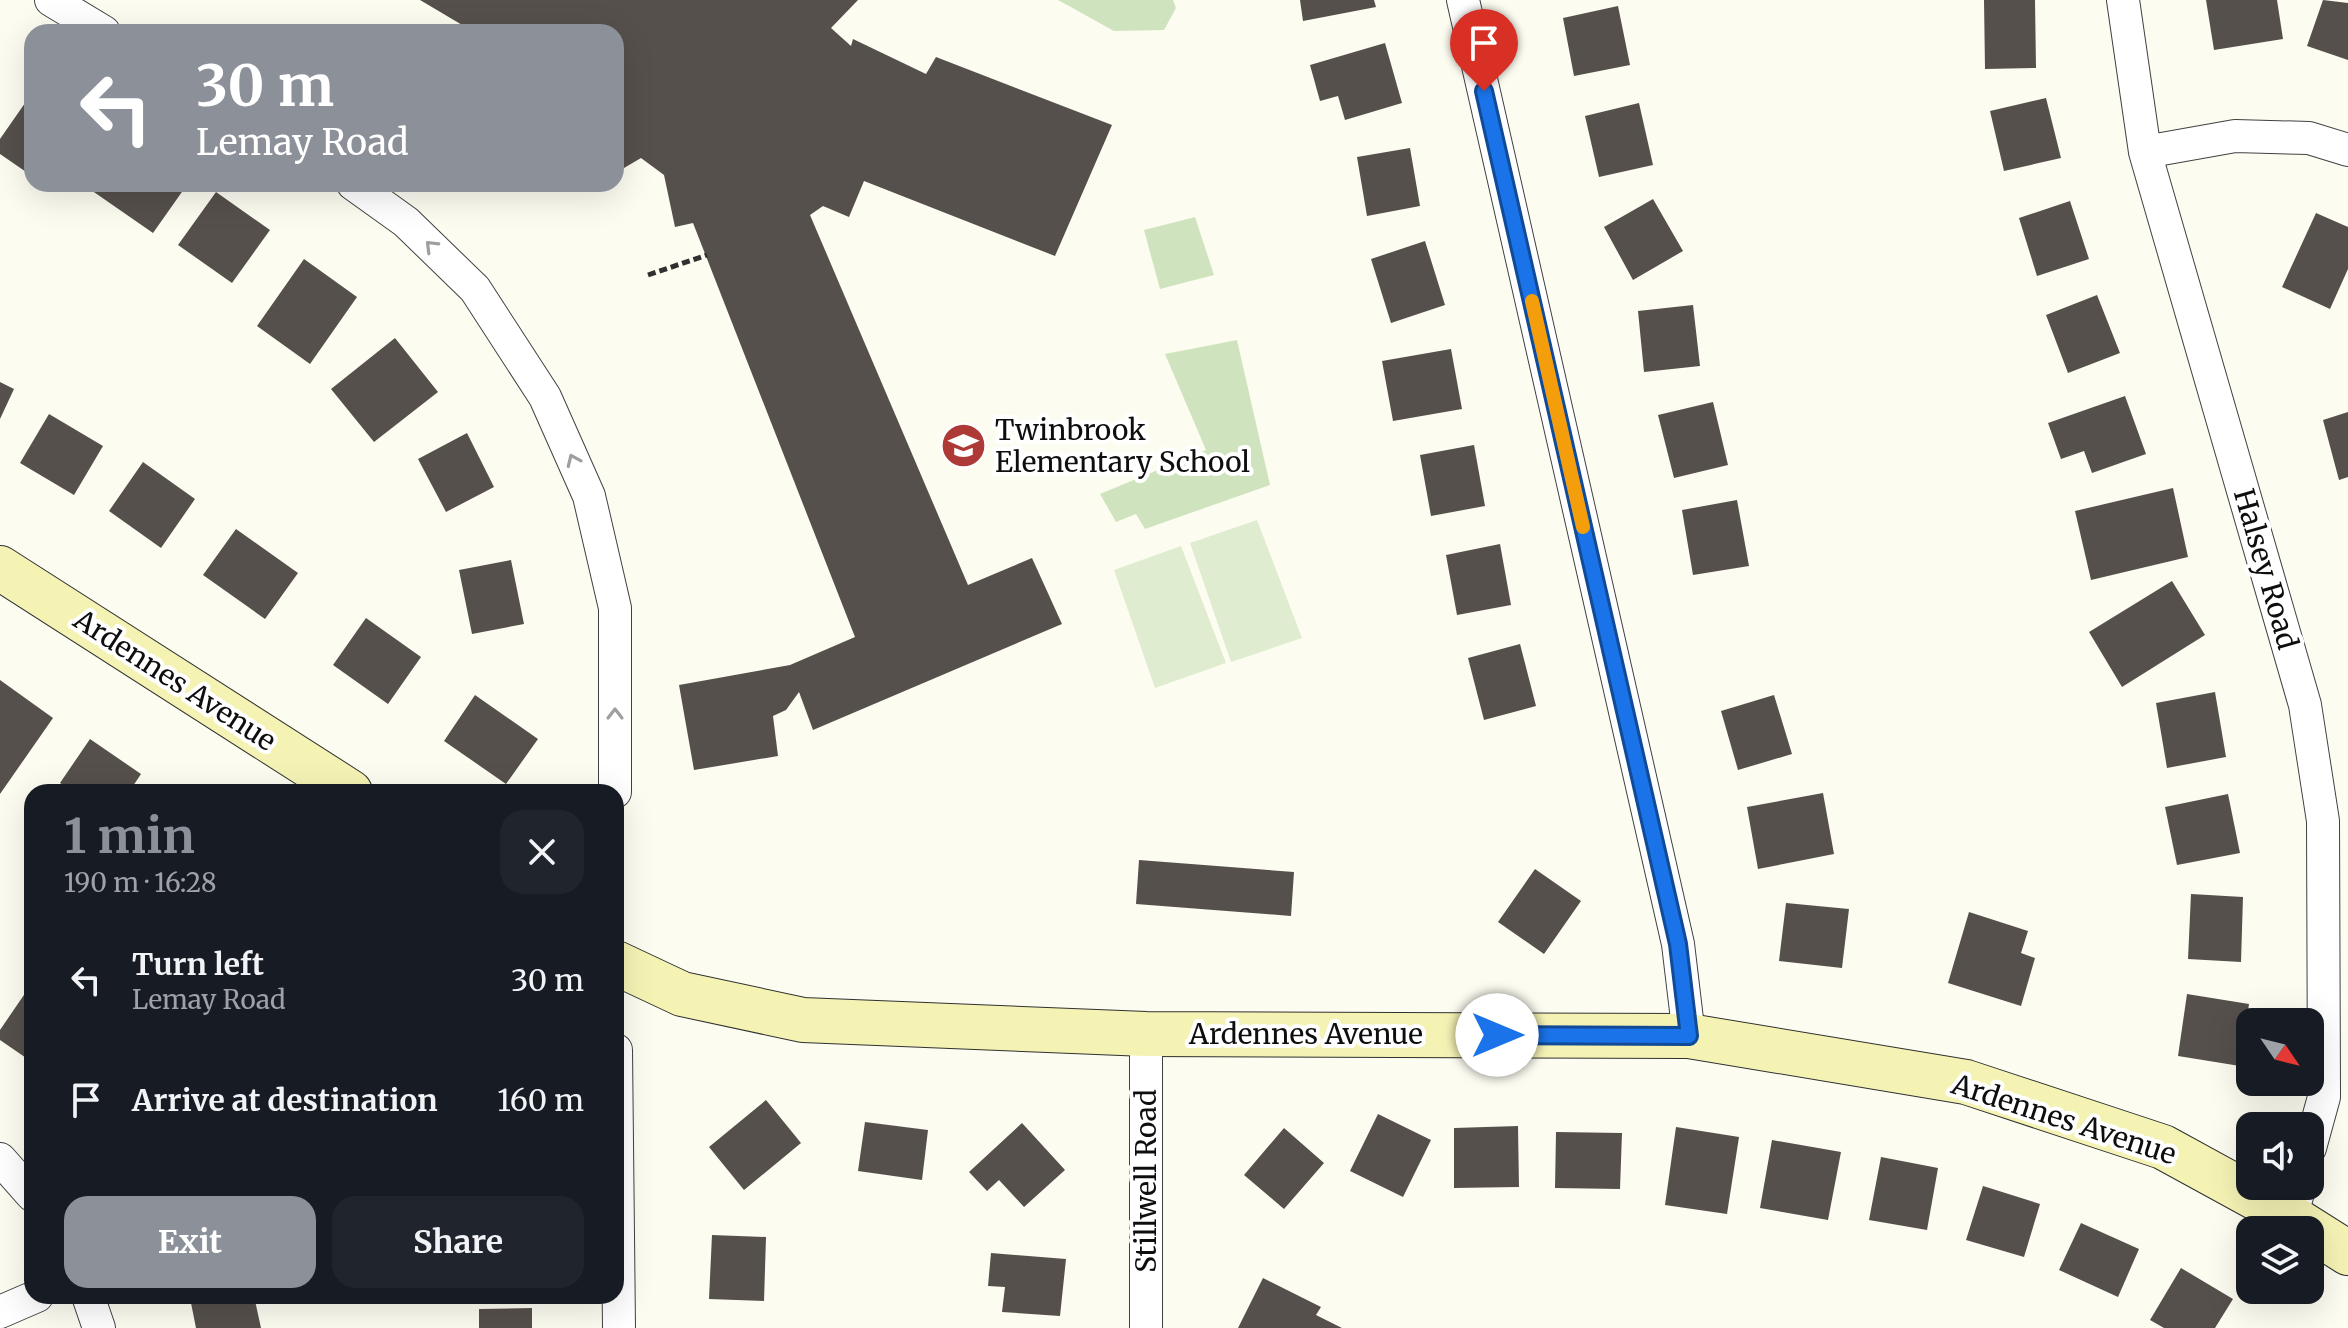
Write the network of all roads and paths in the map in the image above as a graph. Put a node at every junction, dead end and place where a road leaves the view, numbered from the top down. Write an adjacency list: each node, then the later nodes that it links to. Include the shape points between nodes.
1 (51, 0): 4 (street)
2 (1463, 0): 15 (street, via 1674,929)
3 (2123, 0): 6 (street, Halsey Road)
4 (91, 24)
5 (2348, 150): 6 (street, via 2309,138 2235,136)
6 (2145, 152): 16 (street, Halsey Road, via 2305,705 2323,821)
7 (364, 192): 12 (street, one-way to 7, via 615,608 589,496 545,397 475,289 406,222)
8 (707, 255): 9 (path)
9 (648, 275)
10 (0, 568): 11 (street, Ardennes Avenue)
11 (338, 784)
12 (615, 784)
13 (624, 967): 14 (street, Ardennes Avenue, via 682,994 803,1020)
14 (1146, 1034): 15 (street, Ardennes Avenue); 27 (street, Stillwell Road)
15 (1689, 1036): 19 (street, Ardennes Avenue, via 1966,1082 2163,1147)
16 (2320, 1112)
17 (0, 1159): 18 (street)
18 (24, 1186)
19 (2295, 1201): 20 (street, Ardennes Avenue)
20 (2348, 1253)
21 (24, 1302): 24 (street)
22 (91, 1304): 25 (street)
23 (619, 1304): 26 (street)
24 (0, 1312)
25 (99, 1328)
26 (619, 1328)
27 (1146, 1328)

